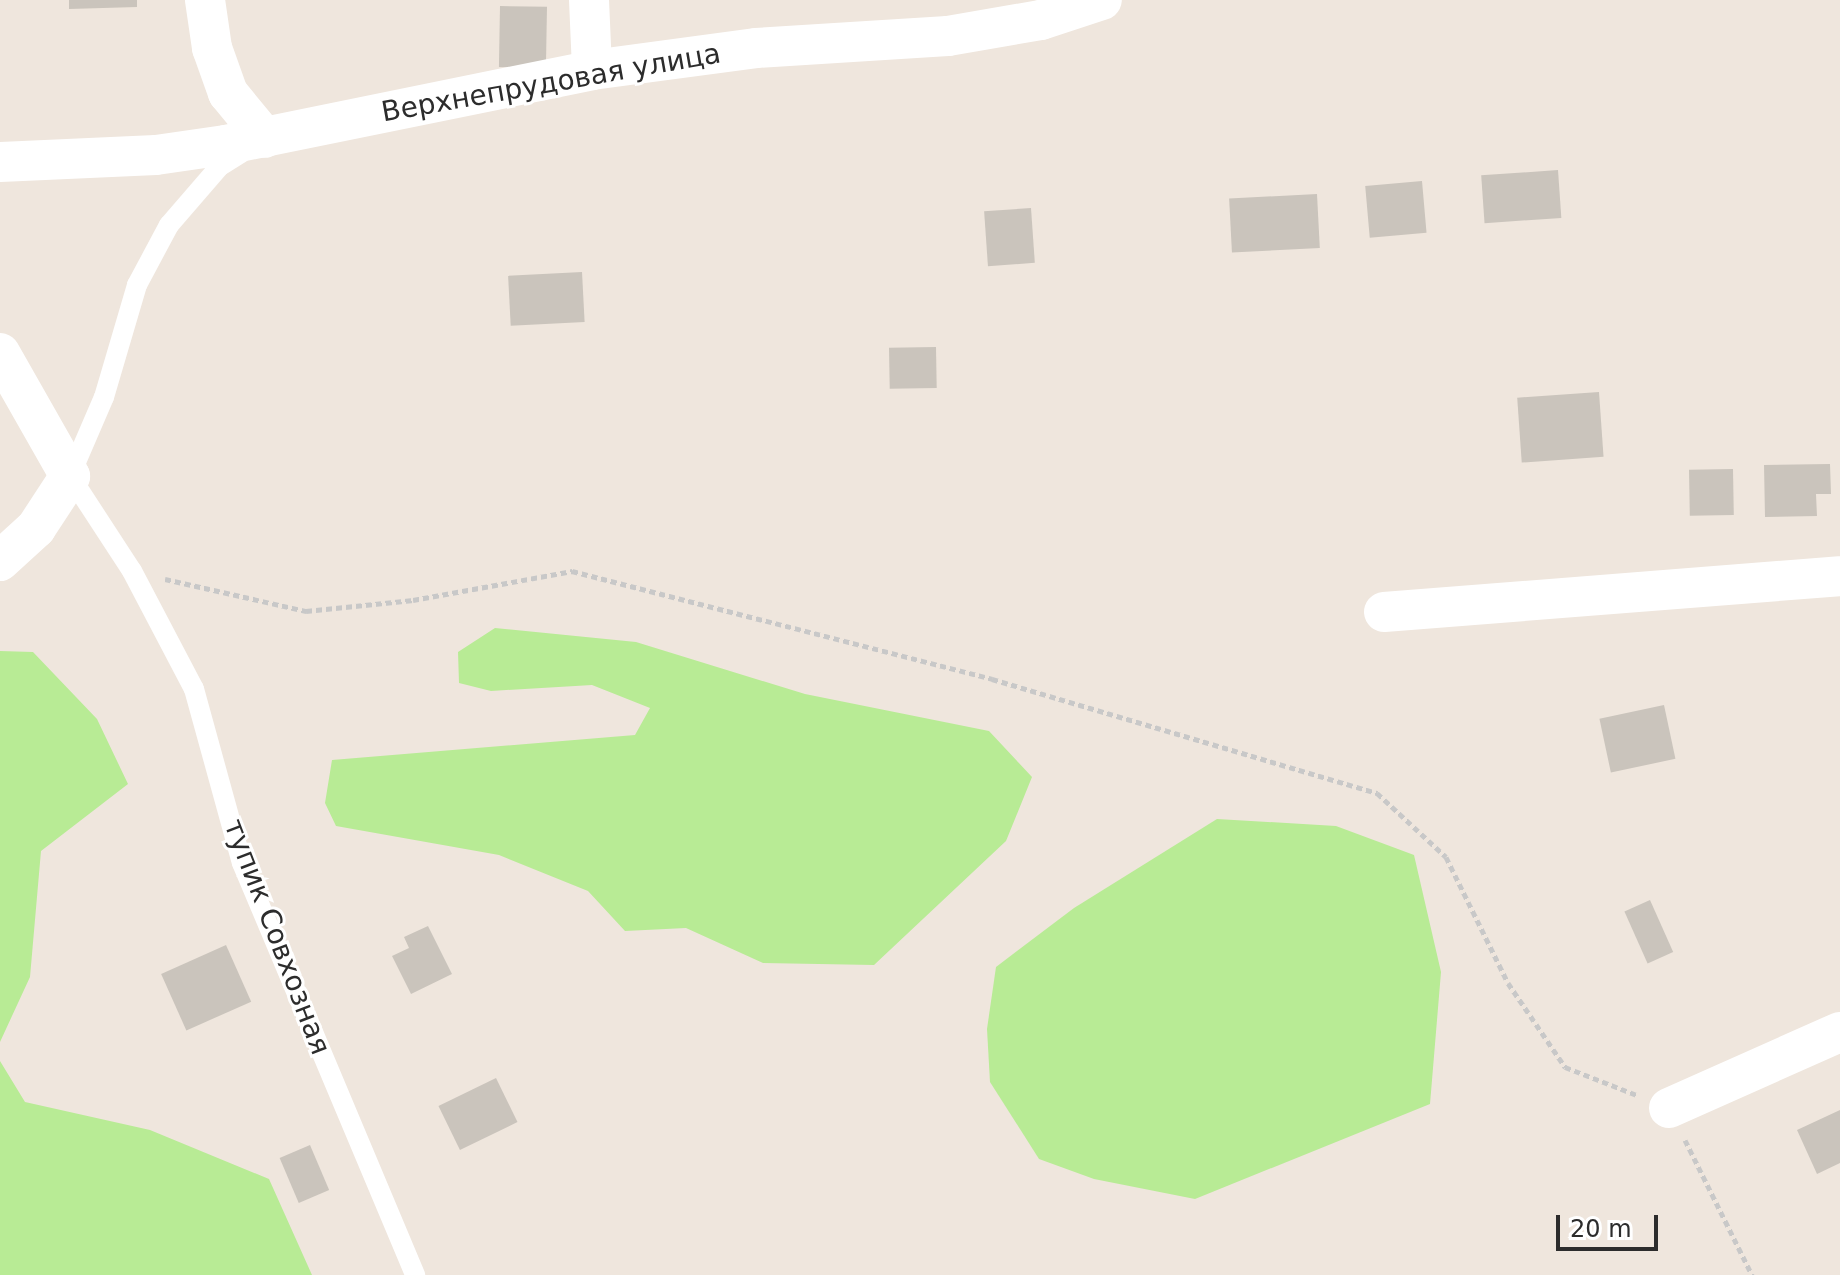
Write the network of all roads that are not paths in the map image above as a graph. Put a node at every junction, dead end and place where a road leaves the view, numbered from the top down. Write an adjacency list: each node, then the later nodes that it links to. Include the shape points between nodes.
1 (205, 0): 5 (street, via 212,48 228,93)
2 (589, 0): 4 (street)
3 (1102, 0): 4 (street, Верхнепрудовая улица, via 1041,20 948,36 756,48)
4 (592, 70): 5 (street, Верхнепрудовая улица)
5 (265, 138): 6 (street, Верхнепрудовая улица, via 156,155); 8 (lane, via 220,166 169,225 137,285 104,397)
6 (0, 162)
7 (0, 353): 8 (street)
8 (70, 476): 9 (street, via 36,528); 14 (lane, тупик Совхозная, via 132,571 194,689 242,863)
9 (0, 561)
10 (1840, 576): 11 (street)
11 (1384, 612)
12 (1840, 1032): 13 (street)
13 (1669, 1108)
14 (415, 1275)

